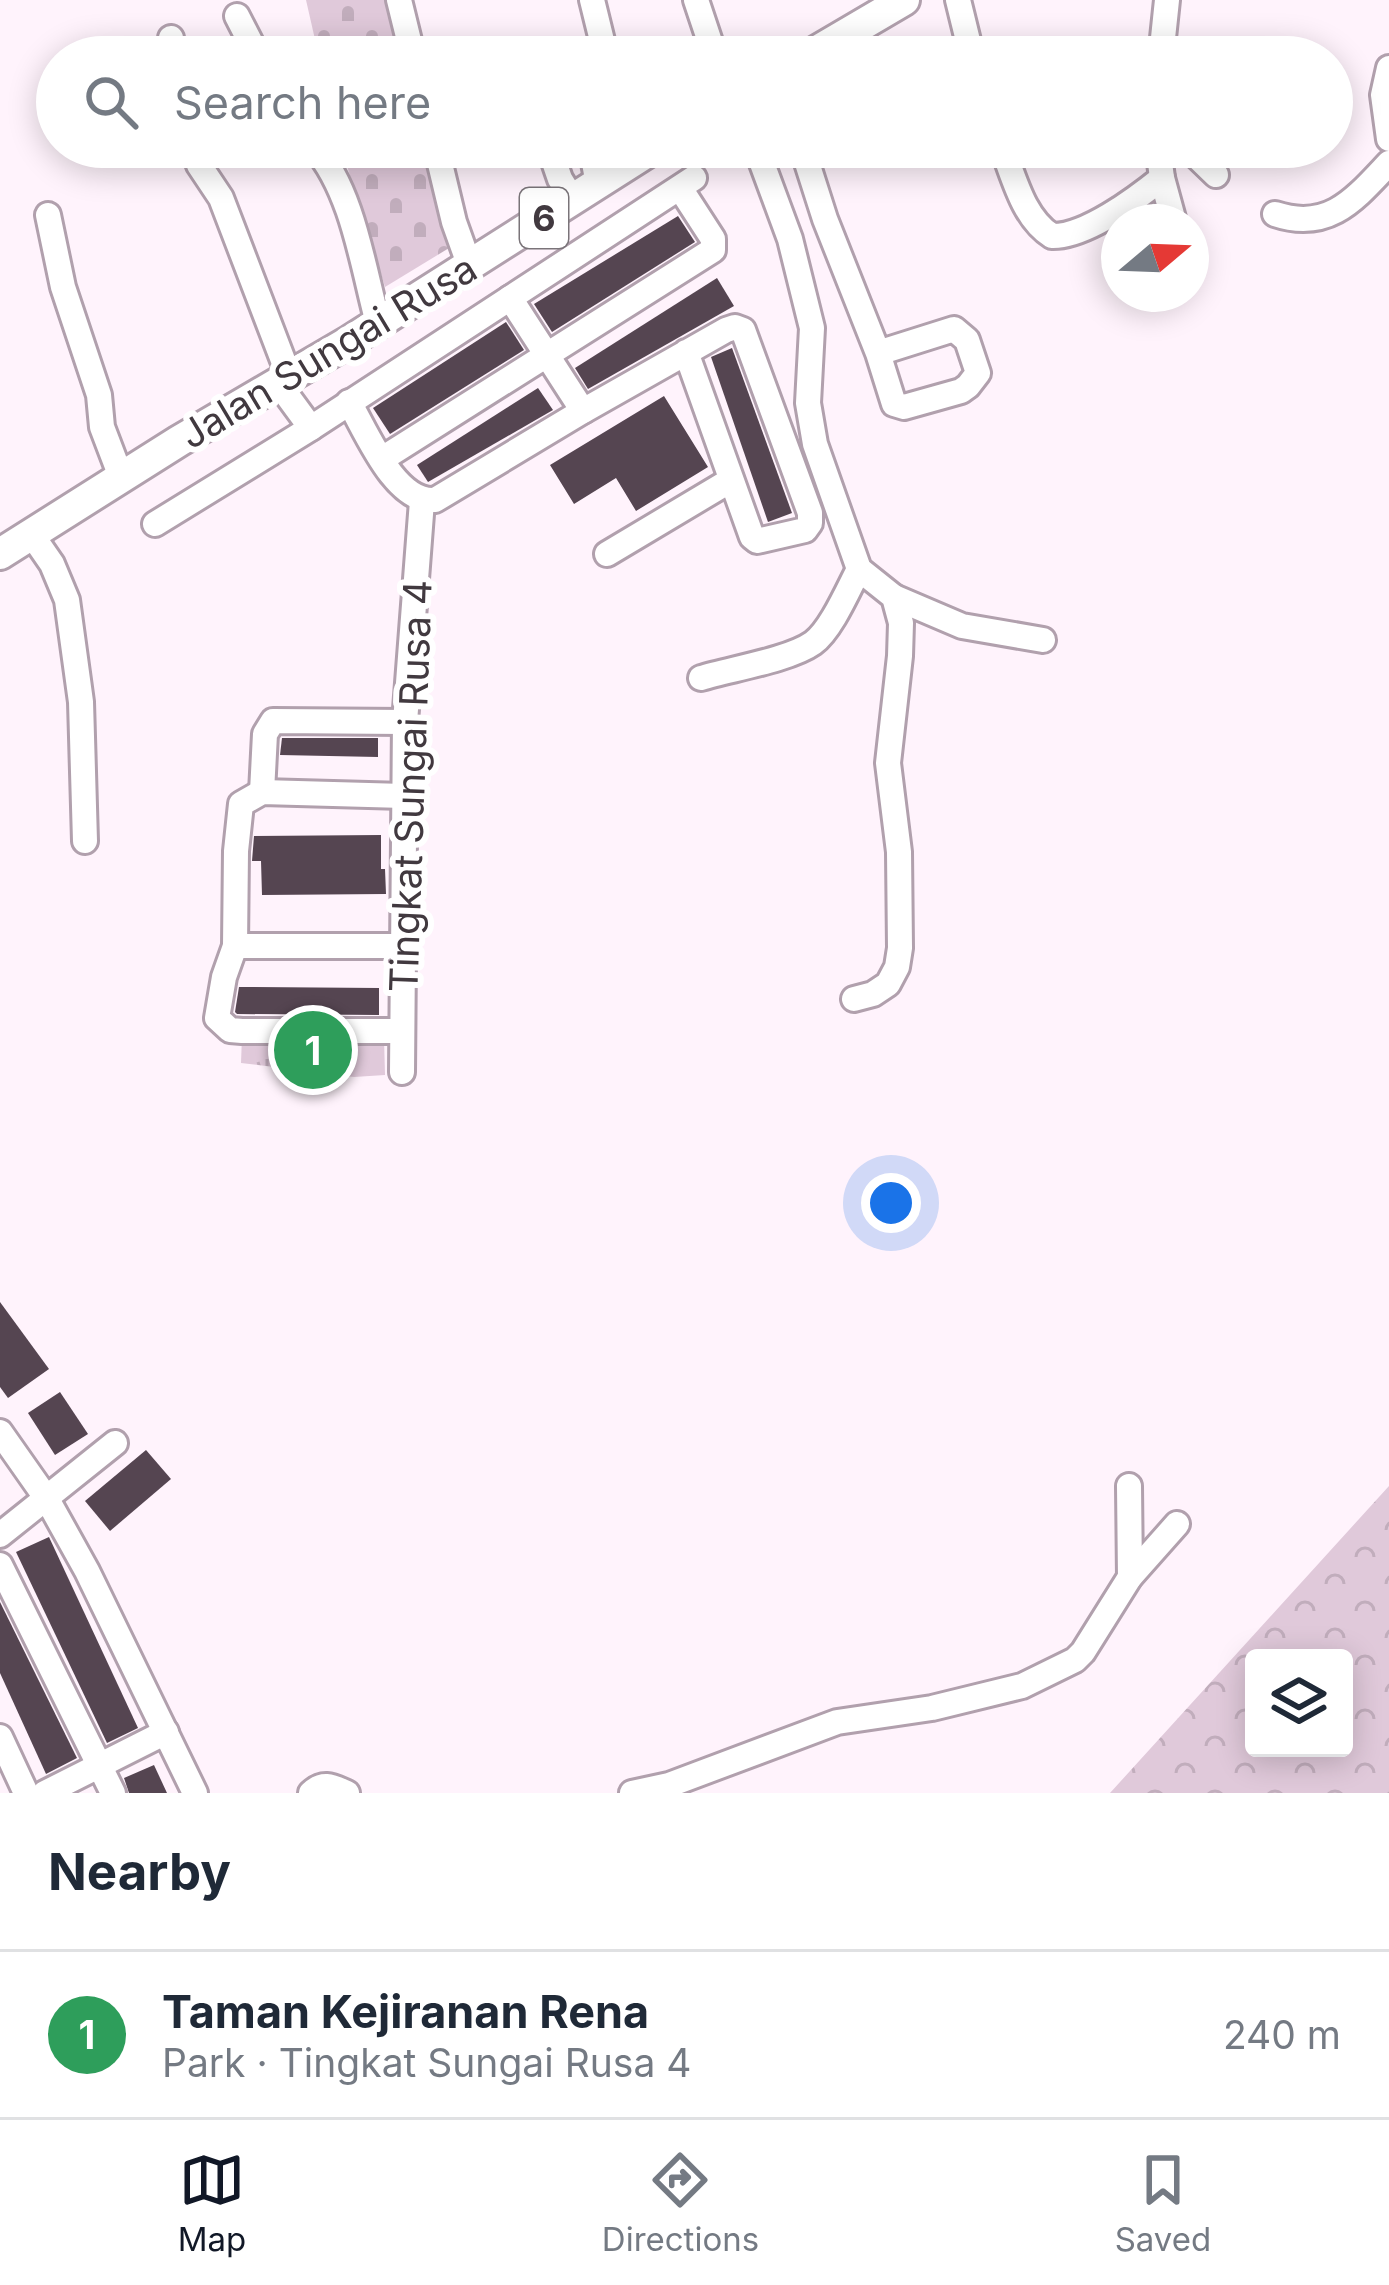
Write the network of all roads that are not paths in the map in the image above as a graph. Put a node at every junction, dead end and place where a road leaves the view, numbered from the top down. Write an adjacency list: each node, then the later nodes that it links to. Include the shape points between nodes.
1 (399, 0): 9 (street)
2 (592, 0): 10 (street)
3 (696, 0): 11 (street)
4 (903, 0): 12 (main road)
5 (958, 0): 13 (street)
6 (1167, 0): 14 (street)
7 (237, 16): 8 (street)
8 (247, 36)
9 (408, 36)
10 (601, 36)
11 (708, 36)
12 (842, 36)
13 (967, 36)
14 (1163, 36)
15 (1389, 68): 16 (street)
16 (1389, 139)
17 (1389, 164): 33 (street, via 1336,212 1309,219)
18 (201, 168): 43 (street, via 221,198)
19 (329, 168): 39 (street)
20 (441, 168): 37 (street)
21 (556, 168): 31 (street, via 560,179)
22 (588, 168): 31 (street)
23 (617, 168): 31 (main road, Jalan Sungai Rusa / 6)
24 (764, 168): 36 (street)
25 (809, 168): 35 (street)
26 (1011, 168): 30 (street, via 1025,206 1052,236 1099,220)
27 (1161, 168): 30 (street)
28 (1209, 168): 29 (street)
29 (1216, 175)
30 (1162, 178): 32 (street)
31 (585, 192): 37 (main road, Jalan Sungai Rusa / 6)
32 (1169, 204)
33 (1275, 214)
34 (48, 215): 48 (street)
35 (831, 234): 36 (street); 41 (street)
36 (790, 239): 55 (street, via 812,328 812,432)
37 (469, 265): 39 (main road, Jalan Sungai Rusa / 6)
38 (509, 298): 42 (street); 42 (street, via 687,183 713,250); 44 (street)
39 (378, 323): 43 (main road, Jalan Sungai Rusa / 6)
40 (686, 352): 45 (street); 49 (street); 49 (street, via 743,330 811,519 805,530 757,541)
41 (878, 353)
42 (546, 354): 45 (street); 47 (street)
43 (284, 379): 46 (street); 48 (main road, Jalan Sungai Rusa / 6)
44 (349, 402): 46 (street); 47 (street)
45 (583, 411): 50 (street, via 441,498)
46 (311, 428): 51 (street)
47 (382, 459): 50 (street)
48 (121, 477): 52 (main road, Jalan Sungai Rusa / 6)
49 (731, 480): 54 (street)
50 (422, 501): 59 (street, Tingkat Sungai Rusa 4)
51 (154, 524)
52 (32, 535): 53 (main road, Jalan Sungai Rusa / 6); 62 (street, via 68,600)
53 (0, 554)
54 (607, 554)
55 (859, 569): 56 (street); 58 (street, via 813,643)
56 (894, 597): 57 (street, via 962,626); 65 (street, via 902,623 887,763 900,948 888,984)
57 (1043, 640)
58 (701, 678)
59 (404, 722): 60 (street, via 273,721); 61 (street, Tingkat Sungai Rusa 4)
60 (262, 791): 61 (street); 63 (street, via 241,804)
61 (404, 796): 64 (street, Tingkat Sungai Rusa 4)
62 (85, 841)
63 (235, 946): 64 (street); 66 (street, via 217,1018 230,1030)
64 (403, 946): 66 (street, Tingkat Sungai Rusa 4)
65 (854, 999)
66 (402, 1031): 67 (street, Tingkat Sungai Rusa 4)
67 (402, 1072)
68 (0, 1432): 71 (street)
69 (115, 1443): 71 (street)
70 (1129, 1486): 75 (street)
71 (47, 1498): 73 (street); 76 (street)
72 (1177, 1524): 75 (street)
73 (0, 1535)
74 (0, 1564): 78 (street)
75 (1130, 1577): 85 (street, via 1083,1652 1022,1686 837,1721)
76 (166, 1732): 78 (street); 82 (street)
77 (0, 1738): 79 (street)
78 (100, 1766): 80 (street); 81 (street)
79 (26, 1793)
80 (45, 1793)
81 (113, 1793)
82 (195, 1793)
83 (311, 1793): 84 (street, via 327,1785)
84 (347, 1793)
85 (632, 1793)

